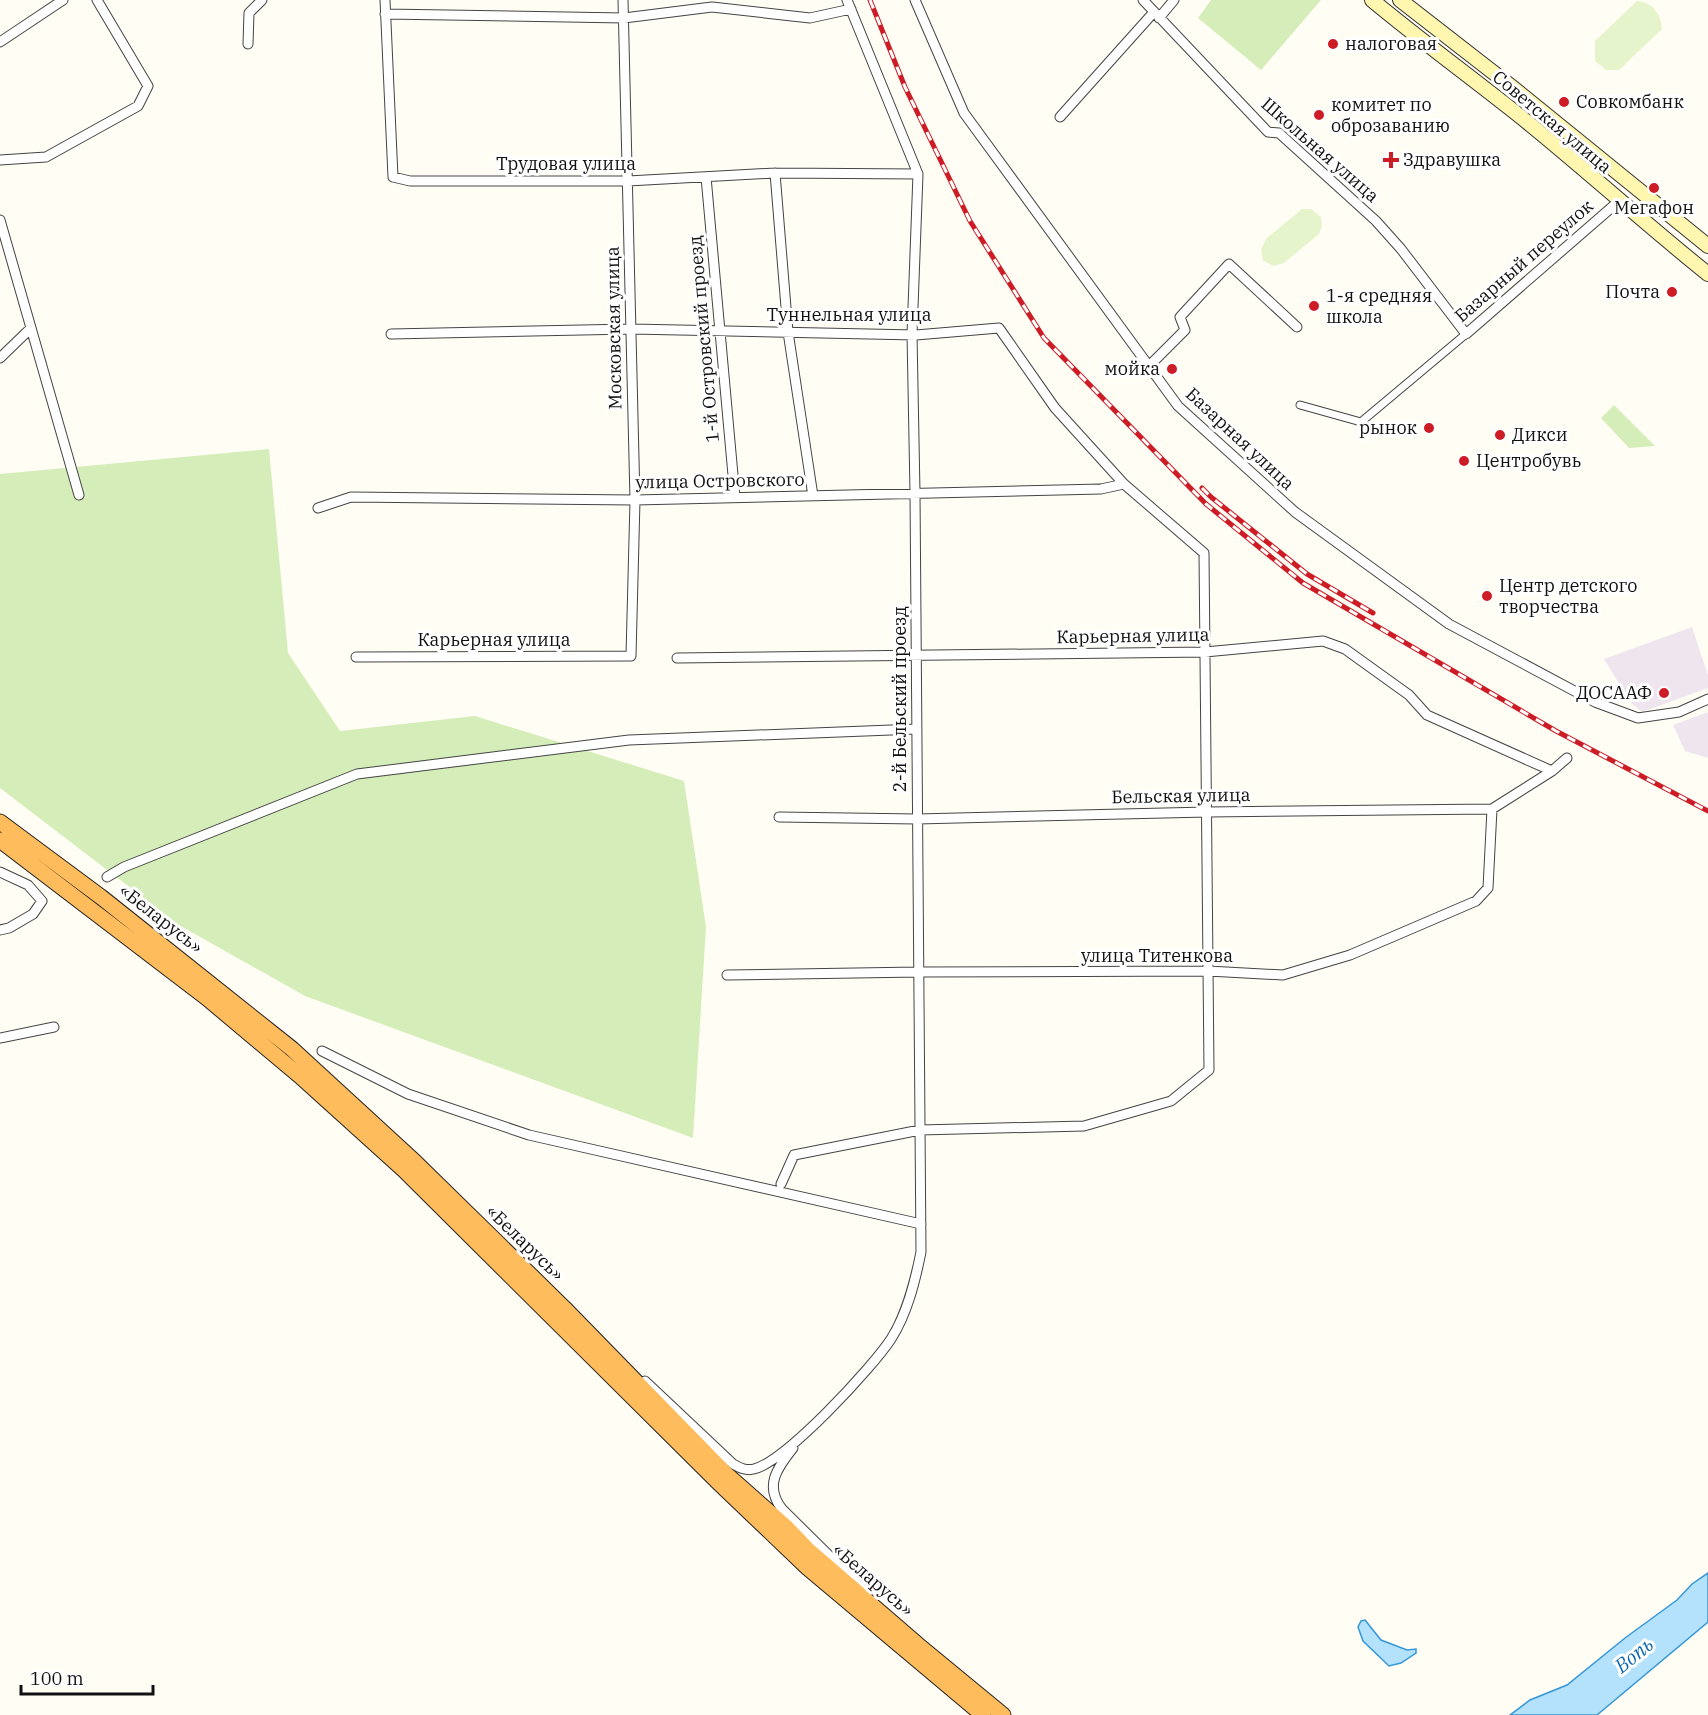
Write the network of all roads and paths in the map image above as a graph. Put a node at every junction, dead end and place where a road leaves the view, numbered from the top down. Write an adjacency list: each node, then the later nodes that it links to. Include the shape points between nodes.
1 (63, 0): 15 (street)
2 (98, 0): 18 (street, via 148,86 138,106 46,157)
3 (262, 0): 16 (street, via 249,14)
4 (385, 0): 12 (street, Трудовая улица)
5 (623, 0): 14 (street, Московская улица)
6 (915, 0): 36 (street, Базарная улица, via 964,113)
7 (1143, 0): 13 (street, Школьная улица)
8 (1174, 0): 13 (street)
9 (1372, 0): 23 (main road, Советская улица, via 1516,113)
10 (1400, 0): 25 (main road, Советская улица)
11 (849, 5): 14 (street, via 810,18 712,7); 20 (street)
12 (385, 14): 14 (street); 22 (street, Трудовая улица, via 393,177 410,181)
13 (1156, 15): 17 (street); 34 (street, Школьная улица, via 1268,132 1279,133 1376,221)
14 (624, 18): 22 (street, Московская улица)
15 (0, 42)
16 (248, 44)
17 (1060, 117)
18 (0, 160)
19 (775, 173): 20 (street, Трудовая улица); 21 (street, Трудовая улица); 31 (street)
20 (918, 174): 33 (street, 2-й Бельский проезд)
21 (706, 177): 22 (street, Трудовая улица); 30 (street, 1-й Островский проезд)
22 (628, 181): 29 (street, Московская улица)
23 (1619, 201): 26 (main road, Советская улица); 34 (street, Базарный переулок)
24 (0, 220): 27 (street)
25 (1708, 246)
26 (1708, 274)
27 (31, 327): 35 (street); 40 (street)
28 (1297, 327): 36 (street, via 1229,264 1180,317 1185,330)
29 (631, 329): 30 (street, Туннельная улица); 32 (street, Туннельная улица); 43 (street, Московская улица)
30 (720, 330): 31 (street, Туннельная улица); 42 (street, 1-й Островский проезд)
31 (788, 332): 33 (street, Туннельная улица); 41 (street)
32 (391, 334)
33 (912, 334): 38 (street, Туннельная улица, via 999,328 1055,408); 39 (street, 2-й Бельский проезд)
34 (1466, 334): 37 (street, Базарный переулок, via 1361,422)
35 (0, 358)
36 (1149, 366): 50 (street, Базарная улица, via 1178,406 1294,512 1449,624 1595,702 1638,718 1679,712)
37 (1300, 405)
38 (1124, 484): 39 (street, улица Островского, via 1101,489); 45 (street, Туннельная улица, via 1204,553)
39 (915, 493): 41 (street, улица Островского); 47 (street, 2-й Бельский проезд)
40 (79, 495)
41 (813, 495): 42 (street, улица Островского)
42 (735, 497): 43 (street, улица Островского)
43 (634, 500): 44 (street, улица Островского, via 351,497); 46 (street, Московская улица)
44 (318, 508)
45 (1205, 652): 47 (street, Карьерная улица); 53 (street, Карьерная улица, via 1323,641 1345,648 1409,695 1427,715); 55 (street)
46 (631, 656): 48 (street, Карьерная улица)
47 (916, 656): 49 (street, Карьерная улица); 51 (street, 2-й Бельский проезд)
48 (356, 657)
49 (677, 658)
50 (1708, 699)
51 (917, 729): 57 (street, 2-й Бельский проезд); 61 (street, via 629,740 357,774)
52 (1568, 758): 53 (street)
53 (1552, 771): 54 (street)
54 (1492, 809): 55 (street, Бельская улица); 63 (street, улица Титенкова, via 1488,888 1476,901 1350,955 1283,975)
55 (1207, 812): 57 (street, Бельская улица); 63 (street)
56 (779, 817): 57 (street, Бельская улица)
57 (917, 819): 64 (street, 2-й Бельский проезд)
58 (0, 822): 72 (highway, «Беларусь», via 292,1048)
59 (0, 840): 75 (highway, «Беларусь», via 207,998 305,1081 404,1170 808,1568)
60 (0, 872): 62 (street, via 28,885 42,901 33,914)
61 (107, 877)
62 (0, 930)
63 (1208, 971): 64 (street, улица Титенкова); 69 (street, via 1209,1070 1171,1101 1084,1126)
64 (918, 972): 65 (street, улица Титенкова); 69 (street, 2-й Бельский проезд)
65 (727, 975)
66 (54, 1027): 67 (street)
67 (0, 1038)
68 (322, 1052): 71 (street, via 408,1094 529,1135)
69 (920, 1130): 70 (street, via 794,1155); 71 (street, 2-й Бельский проезд)
70 (782, 1184)
71 (921, 1224): 73 (street, 2-й Бельский проезд, via 915,1281 891,1338 870,1366)
72 (564, 1308): 73 (street, via 739,1468 763,1466); 74 (highway, «Беларусь», via 725,1473)
73 (806, 1432): 74 (street, via 775,1475 775,1501)
74 (918, 1646): 76 (highway, «Беларусь»)
75 (983, 1715)
76 (1003, 1715)

